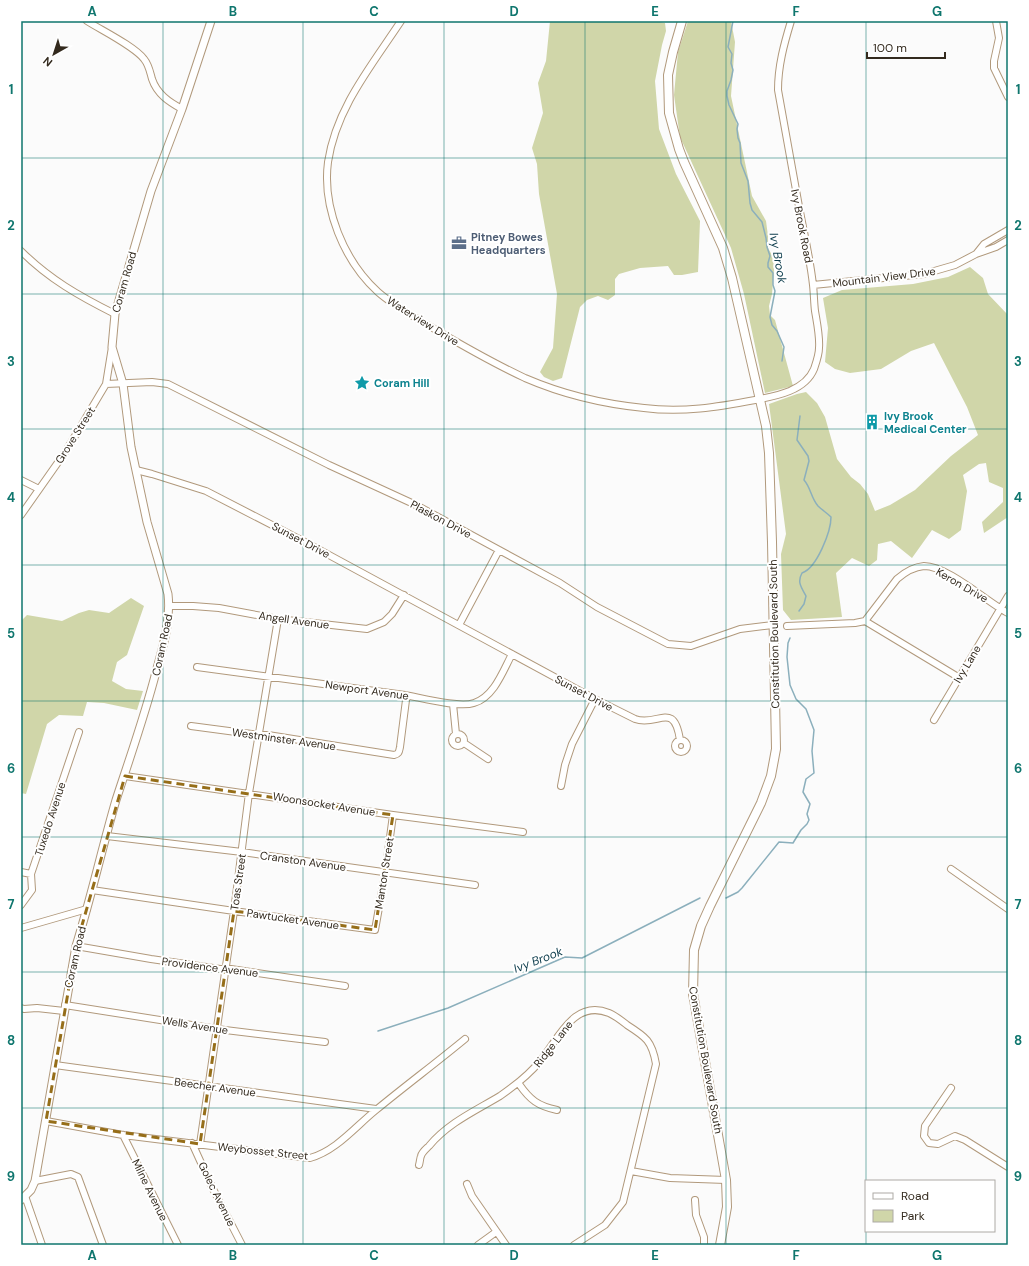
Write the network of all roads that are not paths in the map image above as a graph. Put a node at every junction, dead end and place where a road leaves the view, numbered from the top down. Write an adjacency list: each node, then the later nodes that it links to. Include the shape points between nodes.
1 (87, 21): 8 (street, via 138,53 147,63 153,83 160,93)
2 (211, 21): 8 (street, Coram Road)
3 (401, 21): 18 (street, Waterview Drive, via 350,98 338,123 328,164 329,200 337,229 350,257 377,291 392,303 496,363 526,378 582,397 660,410 716,408)
4 (681, 21): 18 (main road, Constitution Boulevard South, via 668,75 670,113 684,162 723,248)
5 (792, 21): 13 (street, Ivy Brook Road, via 779,66 778,90)
6 (996, 21): 7 (street, via 999,38 994,68)
7 (1008, 96)
8 (182, 109): 14 (street, Coram Road, via 150,191)
9 (1008, 230): 12 (street, Mountain View Drive, via 984,244)
10 (1008, 240): 12 (street, Mountain View Drive)
11 (21, 251): 14 (street, via 59,284)
12 (976, 254): 13 (street, Mountain View Drive, via 955,265 924,274)
13 (813, 285): 18 (street, Ivy Brook Road, via 819,350 813,371 806,382 790,391)
14 (115, 314): 15 (street, Coram Road)
15 (112, 347): 16 (street, Grove Street); 17 (street, Coram Road)
16 (106, 384): 17 (street, Plaskon Drive); 21 (street, Grove Street, via 66,451)
17 (123, 384): 19 (street, Coram Road); 23 (street, Plaskon Drive, via 168,384 329,465 416,505)
18 (760, 399): 31 (main road, Constitution Boulevard South, via 769,454)
19 (136, 470): 24 (street, Sunset Drive, via 206,491); 26 (street, Coram Road)
20 (21, 480): 21 (street)
21 (39, 489): 22 (street, Grove Street)
22 (21, 515)
23 (499, 550): 31 (street, Plaskon Drive, via 560,583 597,607 668,644 691,646 740,629); 32 (street)
24 (404, 595): 29 (street, Angell Avenue, via 384,622 367,629); 32 (street, Sunset Drive)
25 (1008, 596): 27 (street, Ivy Lane)
26 (170, 606): 29 (street, Angell Avenue, via 219,608); 49 (street, Coram Road, via 161,655)
27 (1000, 609): 28 (street, Keron Drive); 30 (street, Keron Drive, via 989,599 947,573 926,566 910,569 897,579); 37 (street, Ivy Lane)
28 (1008, 613)
29 (278, 619): 36 (street, Toas Street)
30 (865, 620): 33 (street, via 855,623); 37 (street)
31 (773, 624): 89 (main road, Constitution Boulevard South, via 776,749 771,776 761,803 701,926 694,950 693,994)
32 (459, 625): 34 (street, Sunset Drive)
33 (787, 626)
34 (512, 654): 39 (street, Sunset Drive); 40 (street, Newport Avenue, via 493,689 484,698 464,705)
35 (197, 667): 36 (street, Newport Avenue)
36 (268, 677): 38 (street, Newport Avenue); 45 (street, Toas Street)
37 (958, 677): 41 (street, Ivy Lane)
38 (407, 696): 40 (street, Newport Avenue); 45 (street, Westminster Avenue, via 400,752 397,755)
39 (595, 699): 46 (street, Sunset Drive, via 642,722 664,717 672,719 678,725); 50 (street, via 572,744)
40 (453, 704): 44 (street)
41 (934, 720)
42 (191, 726): 45 (street, Westminster Avenue)
43 (79, 732): 58 (street, Tuxedo Avenue)
44 (456, 734): 47 (street, via 463,736); 47 (street, via 453,738 454,744 459,746)
45 (259, 735): 51 (street, Toas Street)
46 (680, 740)
47 (464, 743): 48 (street)
48 (488, 759)
49 (125, 776): 51 (street, Woonsocket Avenue); 54 (street, Coram Road)
50 (561, 786)
51 (250, 793): 52 (street, Woonsocket Avenue); 55 (street, Toas Street)
52 (393, 815): 53 (street, Woonsocket Avenue); 59 (street, Manton Street)
53 (523, 832)
54 (107, 836): 55 (street, Cranston Avenue); 61 (street, Coram Road)
55 (242, 852): 59 (street, Cranston Avenue); 65 (street, Toas Street)
56 (951, 869): 64 (street)
57 (21, 872): 58 (street)
58 (31, 874): 62 (street, Tuxedo Avenue, via 32,890)
59 (385, 874): 60 (street, Cranston Avenue); 67 (street, Manton Street)
60 (475, 885)
61 (92, 890): 63 (street, Coram Road); 65 (street, Pawtucket Avenue)
62 (21, 905)
63 (87, 909): 66 (street); 68 (street, Coram Road)
64 (1008, 909)
65 (234, 911): 67 (street, Pawtucket Avenue); 69 (street, Toas Street)
66 (21, 928)
67 (375, 930)
68 (76, 946): 69 (street, Providence Avenue); 72 (street, Coram Road)
69 (226, 969): 70 (street, Providence Avenue); 73 (street, Toas Street)
70 (345, 986)
71 (21, 1008): 72 (street, Wells Avenue)
72 (65, 1008): 73 (street, Wells Avenue); 76 (street, Coram Road)
73 (217, 1029): 75 (street, Wells Avenue); 78 (street, Toas Street)
74 (465, 1039): 80 (street, Weybosset Street)
75 (325, 1042)
76 (54, 1065): 78 (street, Beecher Avenue); 82 (street, Coram Road)
77 (519, 1084): 81 (street, via 534,1102); 86 (street, Ridge Lane, via 447,1128 421,1155); 88 (street, Ridge Lane, via 542,1060 568,1024 584,1012 602,1010 642,1035 650,1042 656,1064)
78 (209, 1087): 80 (street, Beecher Avenue); 85 (street, Toas Street)
79 (950, 1088): 87 (street, via 925,1126 924,1136 929,1143 938,1144 955,1136)
80 (376, 1110): 85 (street, Weybosset Street, via 330,1149 310,1158)
81 (557, 1110)
82 (46, 1121): 83 (street, Weybosset Street); 90 (street, Coram Road)
83 (123, 1135): 84 (street, Weybosset Street); 97 (street, Milne Avenue)
84 (192, 1143): 85 (street, Weybosset Street); 98 (street, Golec Avenue)
85 (200, 1144)
86 (419, 1165)
87 (1008, 1167)
88 (631, 1171): 89 (street, via 670,1178); 101 (street, Ridge Lane, via 623,1202 605,1225)
89 (726, 1180): 103 (main road, Constitution Boulevard South, via 727,1207)
90 (35, 1181): 92 (street, Coram Road); 96 (street, via 71,1174 78,1177)
91 (467, 1184): 94 (street)
92 (23, 1198): 95 (street)
93 (695, 1200): 102 (street)
94 (496, 1232): 99 (street); 100 (street)
95 (42, 1245)
96 (103, 1245)
97 (178, 1245)
98 (242, 1245)
99 (478, 1245)
100 (506, 1245)
101 (574, 1245)
102 (704, 1245)
103 (720, 1245)

